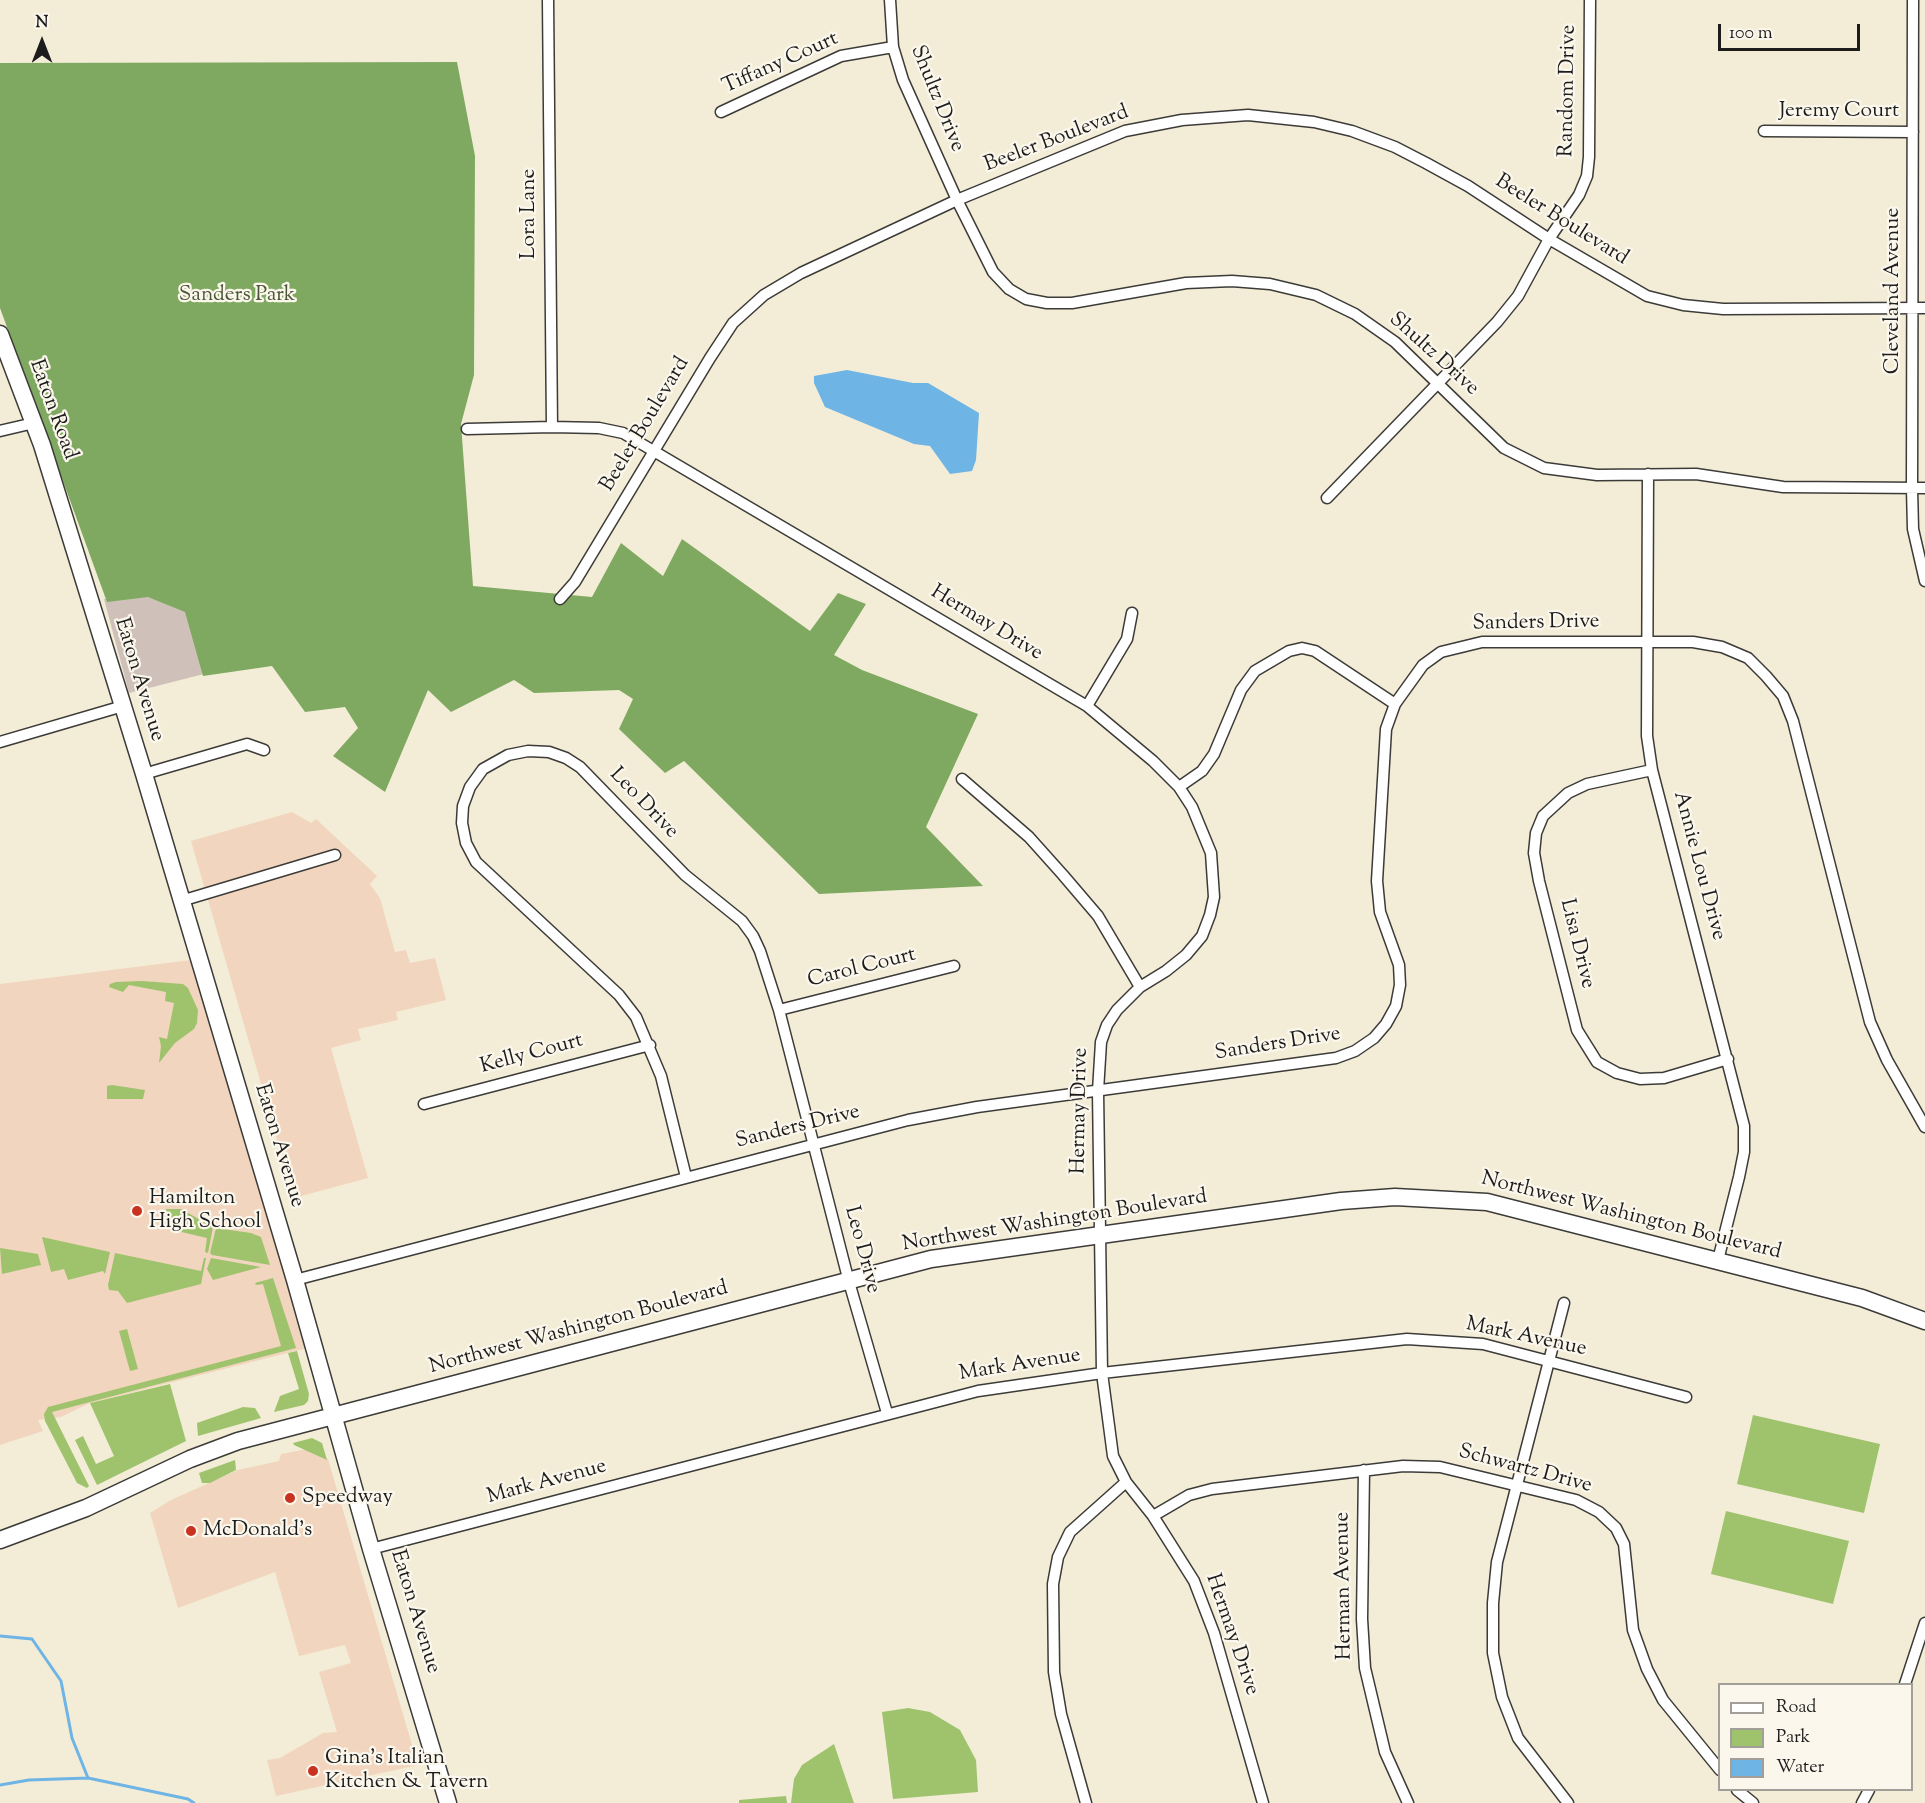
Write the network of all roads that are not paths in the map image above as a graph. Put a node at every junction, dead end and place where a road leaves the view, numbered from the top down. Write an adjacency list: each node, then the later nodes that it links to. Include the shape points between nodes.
1 (548, 0): 15 (street, Lora Lane)
2 (890, 0): 5 (street, Shultz Drive)
3 (1590, 0): 10 (street, Random Drive, via 1587,176)
4 (1913, 0): 8 (street, Cleveland Avenue)
5 (893, 47): 6 (street, Tiffany Court, via 841,56); 9 (street, Shultz Drive, via 903,80)
6 (721, 112)
7 (1764, 131): 8 (street, Jeremy Court)
8 (1913, 132): 11 (street, Cleveland Avenue)
9 (957, 200): 10 (street, Beeler Boulevard, via 1125,131 1182,120 1248,115 1314,122 1395,147 1468,186); 13 (street, Shultz Drive, via 993,272 1009,289 1026,298 1072,303 1186,283 1270,284 1316,295 1355,314 1395,342); 18 (street, Beeler Boulevard, via 801,273 764,295 733,323)
10 (1549, 239): 11 (street, Beeler Boulevard, via 1647,296 1683,305 1723,309); 13 (street, Random Drive, via 1518,296)
11 (1919, 308): 21 (street, Cleveland Avenue)
12 (0, 334): 14 (main road, Eaton Road)
13 (1438, 386): 19 (street, Shultz Drive, via 1504,448 1544,468 1570,473); 22 (street, Random Drive)
14 (34, 423): 17 (street); 23 (main road, Eaton Road)
15 (552, 427): 16 (street, Hermay Drive); 18 (street, Hermay Drive, via 623,433)
16 (467, 429)
17 (0, 431)
18 (653, 449): 25 (street, Beeler Boulevard, via 575,582); 30 (street, Hermay Drive)
19 (1648, 474): 21 (street, Shultz Drive, via 1696,474 1783,487); 27 (street, Annie Lou Drive)
20 (1925, 488): 21 (street, Shultz Drive)
21 (1912, 489): 24 (street, Cleveland Avenue, via 1913,529)
22 (1328, 498)
23 (61, 502): 29 (main road, Eaton Avenue)
24 (1925, 581)
25 (560, 599)
26 (1132, 613): 30 (street, via 1123,646)
27 (1647, 641): 28 (street, Sanders Drive, via 1482,642 1457,646 1423,665); 33 (street, Annie Lou Drive, via 1646,715); 46 (street, Sanders Drive, via 1722,647 1748,658 1783,696 1793,721 1870,1022)
28 (1395, 704): 36 (street, via 1315,651 1289,651 1255,671 1241,690 1214,754 1202,771); 44 (street, Sanders Drive, via 1386,729 1376,855 1380,912 1399,965 1396,1006 1386,1023 1374,1038 1336,1058)
29 (123, 706): 31 (street); 34 (main road, Eaton Avenue)
30 (1087, 706): 36 (street, Hermay Drive)
31 (0, 742)
32 (264, 750): 34 (street, via 247,744)
33 (1652, 770): 43 (street, Annie Lou Drive); 43 (street, Lisa Drive, via 1587,784 1568,793 1543,816 1536,832 1533,853 1577,1030 1598,1062 1640,1079 1664,1078)
34 (144, 774): 38 (main road, Eaton Avenue)
35 (962, 779): 40 (street, via 1029,837 1098,915)
36 (1179, 787): 40 (street, Hermay Drive, via 1202,825 1211,853 1214,897 1202,936 1166,971)
37 (335, 855): 38 (street)
38 (181, 901): 51 (main road, Eaton Avenue)
39 (954, 966): 41 (street, Carol Court)
40 (1140, 987): 44 (street, Hermay Drive, via 1107,1025 1101,1042)
41 (779, 1010): 42 (street, Leo Drive, via 760,951 742,921 685,875 580,767 549,752 508,755 483,769 470,787 463,806 466,843 483,869 619,995); 47 (street, Leo Drive)
42 (650, 1045): 45 (street, Kelly Court); 48 (street, Leo Drive)
43 (1728, 1059): 50 (street, Annie Lou Drive, via 1744,1126 1744,1152)
44 (1098, 1091): 47 (street, Sanders Drive, via 977,1107); 49 (street, Hermay Drive)
45 (424, 1104)
46 (1925, 1127)
47 (813, 1143): 48 (street, Sanders Drive); 52 (street, Leo Drive)
48 (686, 1177): 51 (street, Sanders Drive)
49 (1100, 1236): 50 (main road, Northwest Washington Boulevard, via 1341,1201 1443,1197 1533,1212); 52 (main road, Northwest Washington Boulevard, via 931,1259); 56 (street, Hermay Drive)
50 (1718, 1260): 54 (main road, Northwest Washington Boulevard, via 1862,1298)
51 (295, 1280): 59 (main road, Eaton Avenue)
52 (849, 1282): 58 (street, Leo Drive); 59 (main road, Northwest Washington Boulevard)
53 (1564, 1303): 55 (street)
54 (1925, 1321)
55 (1550, 1361): 56 (street, Mark Avenue, via 1484,1344 1407,1338); 57 (street, Mark Avenue); 62 (street)
56 (1102, 1373): 58 (street, Mark Avenue, via 978,1390); 61 (street, Hermay Drive, via 1113,1456)
57 (1686, 1397)
58 (887, 1413): 65 (street, Mark Avenue)
59 (335, 1416): 64 (main road, Northwest Washington Boulevard, via 215,1449 86,1508); 65 (main road, Eaton Avenue)
60 (1364, 1470): 62 (street, Schwartz Drive, via 1440,1467); 63 (street, Schwartz Drive, via 1212,1489 1189,1495); 73 (street, Herman Avenue, via 1365,1668 1385,1752)
61 (1126, 1482): 63 (street, Hermay Drive); 71 (street, via 1070,1532 1058,1557 1053,1584 1054,1672 1061,1714)
62 (1515, 1486): 68 (street, Schwartz Drive, via 1576,1500 1599,1512 1616,1528 1624,1544 1633,1630 1647,1669 1663,1700); 74 (street, via 1497,1562 1493,1653 1502,1697 1518,1738)
63 (1153, 1516): 72 (street, Hermay Drive, via 1194,1581 1214,1633)
64 (0, 1540)
65 (371, 1549): 70 (main road, Eaton Avenue)
66 (1925, 1623): 67 (street)
67 (1905, 1683)
68 (1718, 1769)
69 (1738, 1791): 75 (street)
70 (447, 1803)
71 (1086, 1803)
72 (1263, 1803)
73 (1408, 1803)
74 (1568, 1803)
75 (1753, 1803)

